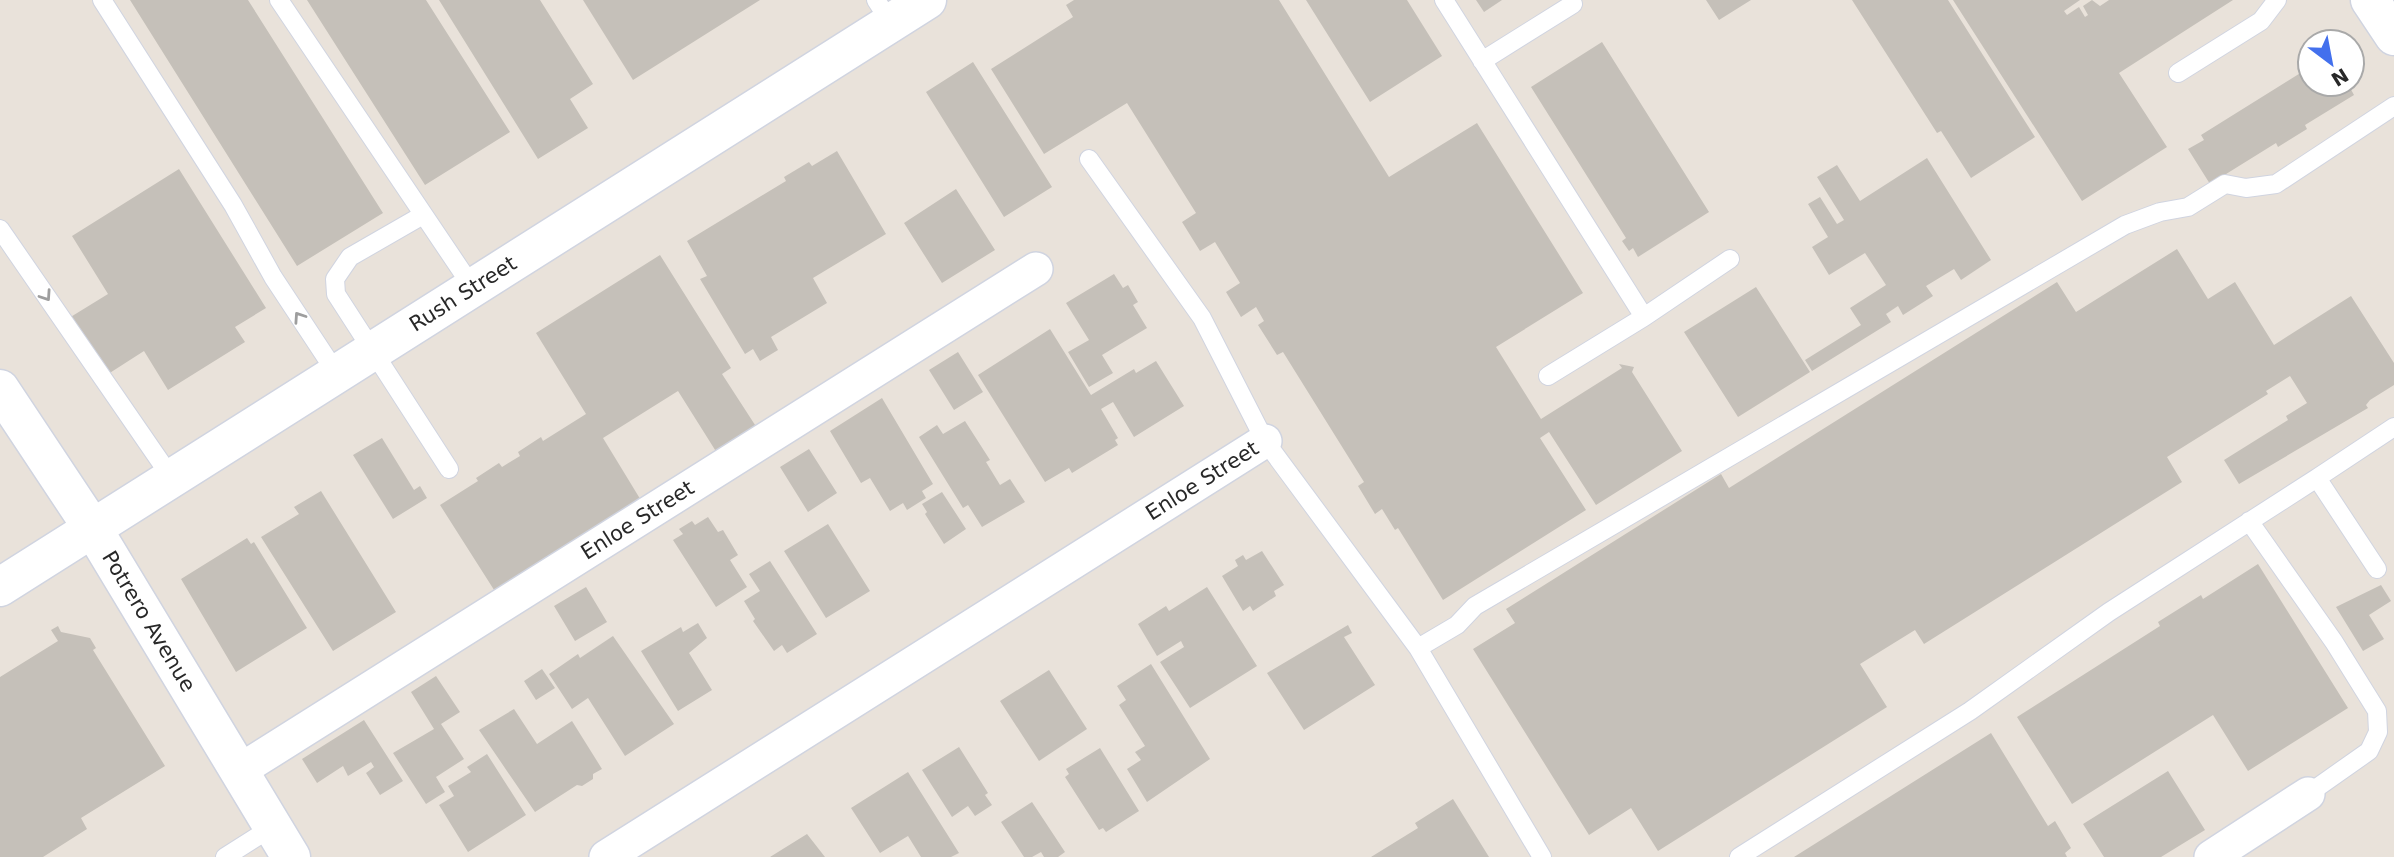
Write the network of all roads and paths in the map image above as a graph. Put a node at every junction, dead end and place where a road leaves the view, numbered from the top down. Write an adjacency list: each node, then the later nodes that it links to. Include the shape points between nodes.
1 (102, 0): 21 (lane, one-way to 1)
2 (279, 0): 14 (lane)
3 (927, 0): 8 (street, Rush Street)
4 (1444, 0): 10 (lane)
5 (2277, 0): 11 (lane, via 2261,21)
6 (2370, 0): 9 (street)
7 (1573, 4): 10 (lane)
8 (884, 11): 18 (street, Rush Street)
9 (2394, 36)
10 (1482, 61): 19 (lane)
11 (2178, 74)
12 (2394, 106): 33 (lane, via 2276,184 2246,188 2225,184 2188,207 2125,225 1475,606 1457,625)
13 (1089, 159): 25 (lane, via 1202,318)
14 (423, 215): 18 (lane); 20 (lane, via 350,257 335,279 336,294)
15 (4, 234): 28 (lane, one-way to 28)
16 (1730, 259): 19 (lane)
17 (1036, 269): 34 (street, Enloe Street)
18 (472, 288): 20 (street, Rush Street)
19 (1644, 317): 22 (lane)
20 (372, 351): 21 (street, Rush Street); 26 (lane)
21 (337, 374): 28 (street, Rush Street)
22 (1548, 376)
23 (0, 389): 30 (street, Potrero Avenue)
24 (2394, 427): 27 (lane)
25 (1265, 441): 33 (lane); 38 (street, Enloe Street)
26 (449, 469)
27 (2317, 478): 29 (lane); 31 (lane)
28 (173, 480): 30 (street, Rush Street)
29 (2249, 521): 35 (lane, via 2377,710 2378,732 2369,751); 40 (lane, via 2109,612 1970,711)
30 (93, 529): 32 (street, Rush Street); 34 (street, Potrero Avenue)
31 (2377, 569)
32 (0, 587)
33 (1418, 648): 39 (lane)
34 (239, 771): 36 (street, Potrero Avenue)
35 (2308, 794): 41 (street)
36 (283, 842): 37 (lane)
37 (225, 857)
38 (606, 857)
39 (1542, 857)
40 (1739, 857)
41 (2211, 857)

